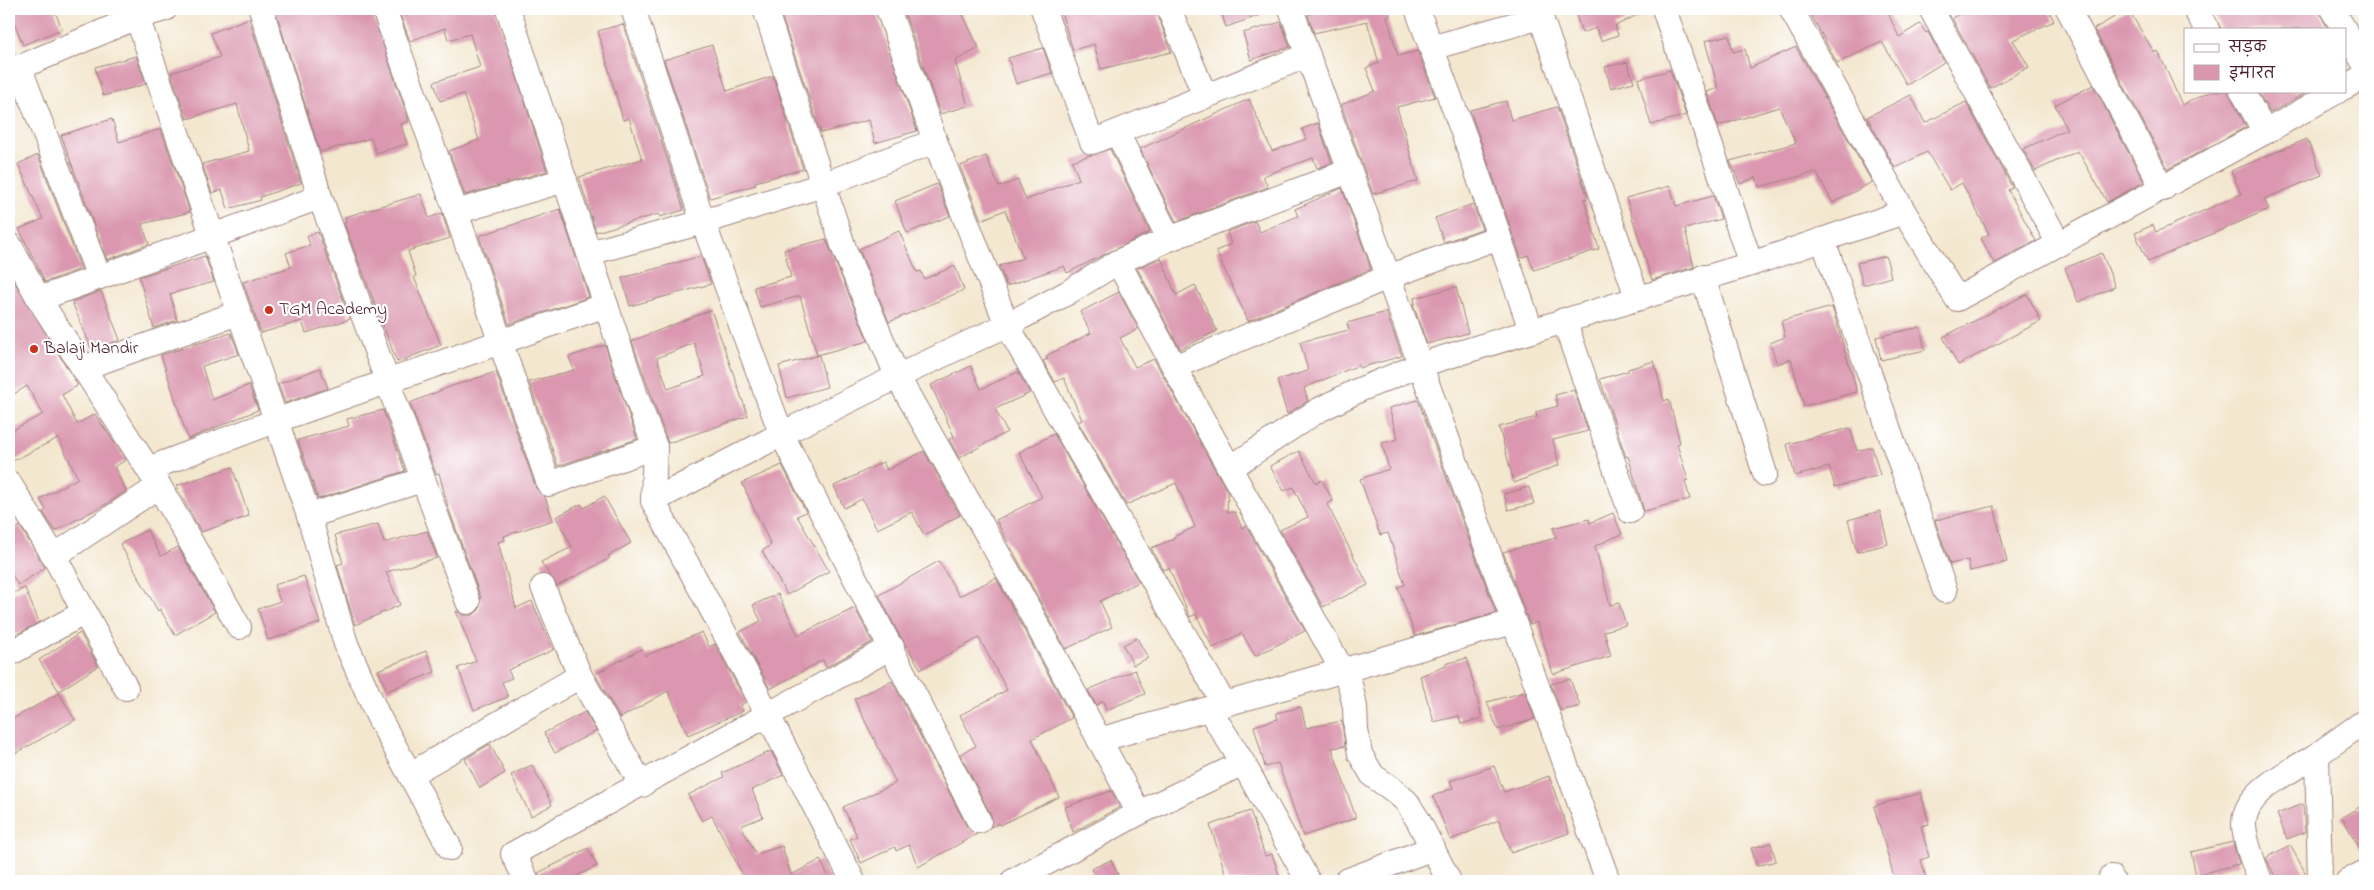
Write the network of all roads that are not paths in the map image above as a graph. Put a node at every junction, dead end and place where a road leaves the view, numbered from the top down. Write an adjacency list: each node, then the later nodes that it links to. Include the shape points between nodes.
1 (165, 9): 19 (street)
2 (261, 9): 39 (street)
3 (384, 9): 40 (street)
4 (508, 9): 36 (street)
5 (633, 9): 42 (street)
6 (765, 9): 37 (street)
7 (888, 9): 34 (street)
8 (1043, 9): 32 (street, via 1092,142)
9 (1169, 9): 31 (street)
10 (1291, 9): 24 (street)
11 (1417, 9): 23 (street)
12 (1664, 9): 51 (street)
13 (1791, 9): 41 (street)
14 (1931, 9): 48 (street)
15 (2068, 9): 38 (street)
16 (2196, 9): 20 (street)
17 (2332, 9): 21 (street)
18 (1539, 13): 23 (street); 55 (street)
19 (137, 17): 26 (street); 43 (street)
20 (2206, 28)
21 (2344, 28)
22 (2346, 32): 25 (street)
23 (1432, 48): 44 (street)
24 (1308, 54): 31 (street); 35 (street)
25 (2365, 65)
26 (14, 69): 52 (street)
27 (2365, 76): 28 (street)
28 (2346, 86)
29 (2243, 92): 33 (street)
30 (2336, 92): 33 (street)
31 (1205, 96): 32 (street)
32 (1117, 132): 45 (street)
33 (2265, 132): 38 (street)
34 (935, 141): 37 (street); 60 (street)
35 (1349, 171): 45 (street); 53 (street)
36 (565, 180): 40 (street); 49 (street)
37 (823, 185): 42 (street); 66 (street, via 845,251)
38 (2163, 189): 48 (street)
39 (320, 197): 43 (street); 67 (street)
40 (456, 212): 62 (street)
41 (1904, 212): 46 (street); 48 (street, via 1957,299)
42 (704, 222): 49 (street); 69 (street)
43 (211, 236): 52 (street); 58 (street)
44 (1499, 237): 53 (street); 61 (street)
45 (1170, 239): 50 (street)
46 (1823, 240): 51 (street); 81 (street)
47 (9, 244): 56 (street)
48 (2060, 244)
49 (589, 253): 57 (street)
50 (1118, 262): 60 (street); 64 (street)
51 (1751, 264): 54 (street)
52 (99, 277): 56 (street)
53 (1388, 277): 63 (street); 64 (street)
54 (1703, 277): 55 (street); 72 (street)
55 (1637, 297): 59 (street)
56 (38, 299): 65 (street)
57 (606, 305): 62 (street); 70 (street)
58 (238, 314): 65 (street); 68 (street)
59 (1564, 320): 61 (street); 77 (street)
60 (1007, 325): 66 (street); 91 (street)
61 (1531, 330): 63 (street)
62 (500, 342): 67 (street); 70 (street, via 549,484)
63 (1420, 365): 71 (street, via 1317,411); 84 (street)
64 (1174, 367): 71 (street)
65 (83, 368): 73 (street)
66 (897, 376): 69 (street); 94 (street)
67 (386, 382): 68 (street); 74 (street)
68 (276, 421): 73 (street); 78 (street)
69 (781, 433): 76 (street); 86 (street)
70 (655, 446): 76 (street)
71 (1230, 468): 88 (street)
72 (1765, 474)
73 (154, 478): 79 (street); 85 (street)
74 (422, 480): 78 (street); 82 (street)
75 (12, 499): 79 (street)
76 (653, 501): 92 (street)
77 (1630, 511)
78 (309, 516): 97 (street, via 346,644 378,716)
79 (54, 556): 83 (street)
80 (543, 587): 89 (street)
81 (1945, 592)
82 (468, 602)
83 (85, 612): 87 (street); 90 (street)
84 (1513, 622): 88 (street); 110 (street)
85 (239, 627)
86 (892, 647): 92 (street); 100 (street)
87 (9, 654)
88 (1343, 670): 91 (street); 102 (street, via 1355,707 1360,754 1372,776 1406,802)
89 (580, 676): 97 (street); 98 (street)
90 (126, 688)
91 (1217, 706): 94 (street); 96 (street)
92 (769, 716): 98 (street); 105 (street)
93 (2365, 721): 95 (street)
94 (1099, 740): 99 (street)
95 (2317, 756): 111 (street, via 2254,796 2245,810 2246,834); 112 (street)
96 (1243, 763): 99 (street); 107 (street)
97 (411, 774): 101 (street)
98 (642, 784): 104 (street, via 513,854)
99 (1139, 813): 106 (street)
100 (979, 821)
101 (450, 848)
102 (1433, 848): 108 (street); 109 (street)
103 (2365, 872): 113 (street)
104 (527, 881)
105 (853, 881)
106 (1013, 881)
107 (1308, 881)
108 (1346, 881)
109 (1449, 881)
110 (1608, 881)
111 (2260, 881)
112 (2320, 881)
113 (2348, 881)

